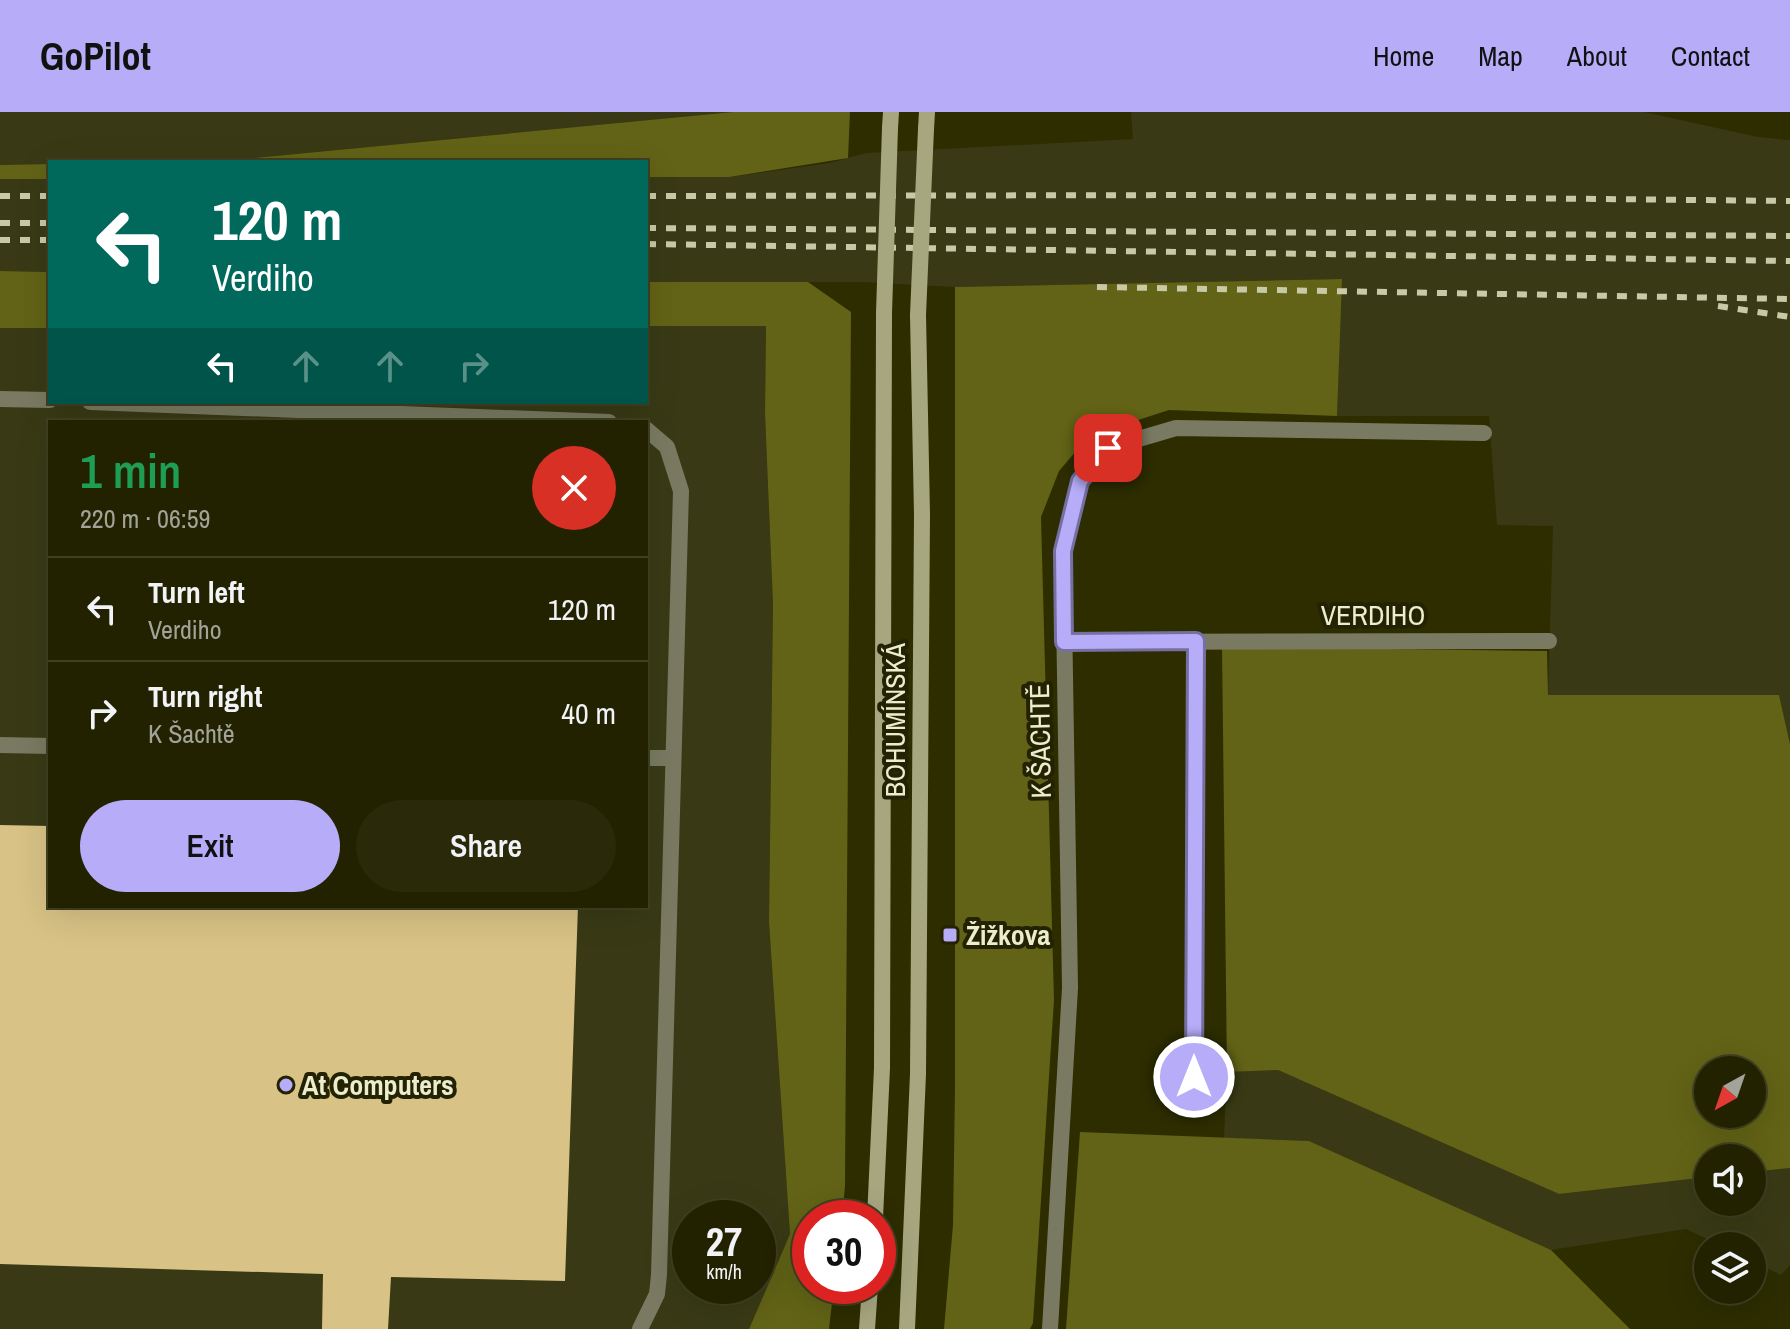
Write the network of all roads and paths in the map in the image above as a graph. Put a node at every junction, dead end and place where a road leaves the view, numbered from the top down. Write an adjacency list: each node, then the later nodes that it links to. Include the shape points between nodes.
1 (927, 112): 20 (main road, BOHUMÍNSKÁ, bridge, via 918,315 919,1046)
2 (891, 120): 17 (main road, BOHUMÍNSKÁ, bridge, via 884,313 882,1068)
3 (0, 399): 4 (street)
4 (48, 400)
5 (142, 404): 6 (street)
6 (557, 420)
7 (648, 431): 15 (street, via 667,447 681,491)
8 (1484, 433): 11 (street, K ŠACHTĚ, via 1176,428 1108,448 1080,481 1063,551)
9 (1196, 641): 10 (street, VERDIHO); 11 (street, VERDIHO); 16 (street)
10 (1549, 641)
11 (1064, 642): 22 (street, K ŠACHTĚ, via 1070,988)
12 (0, 745): 13 (street)
13 (48, 746)
14 (648, 758): 15 (street)
15 (671, 758): 21 (street, via 659,1275 657,1294)
16 (1194, 1108)
17 (876, 1200)
18 (869, 1304): 19 (main road)
19 (868, 1324)
20 (908, 1326)
21 (640, 1329)
22 (1050, 1329)

